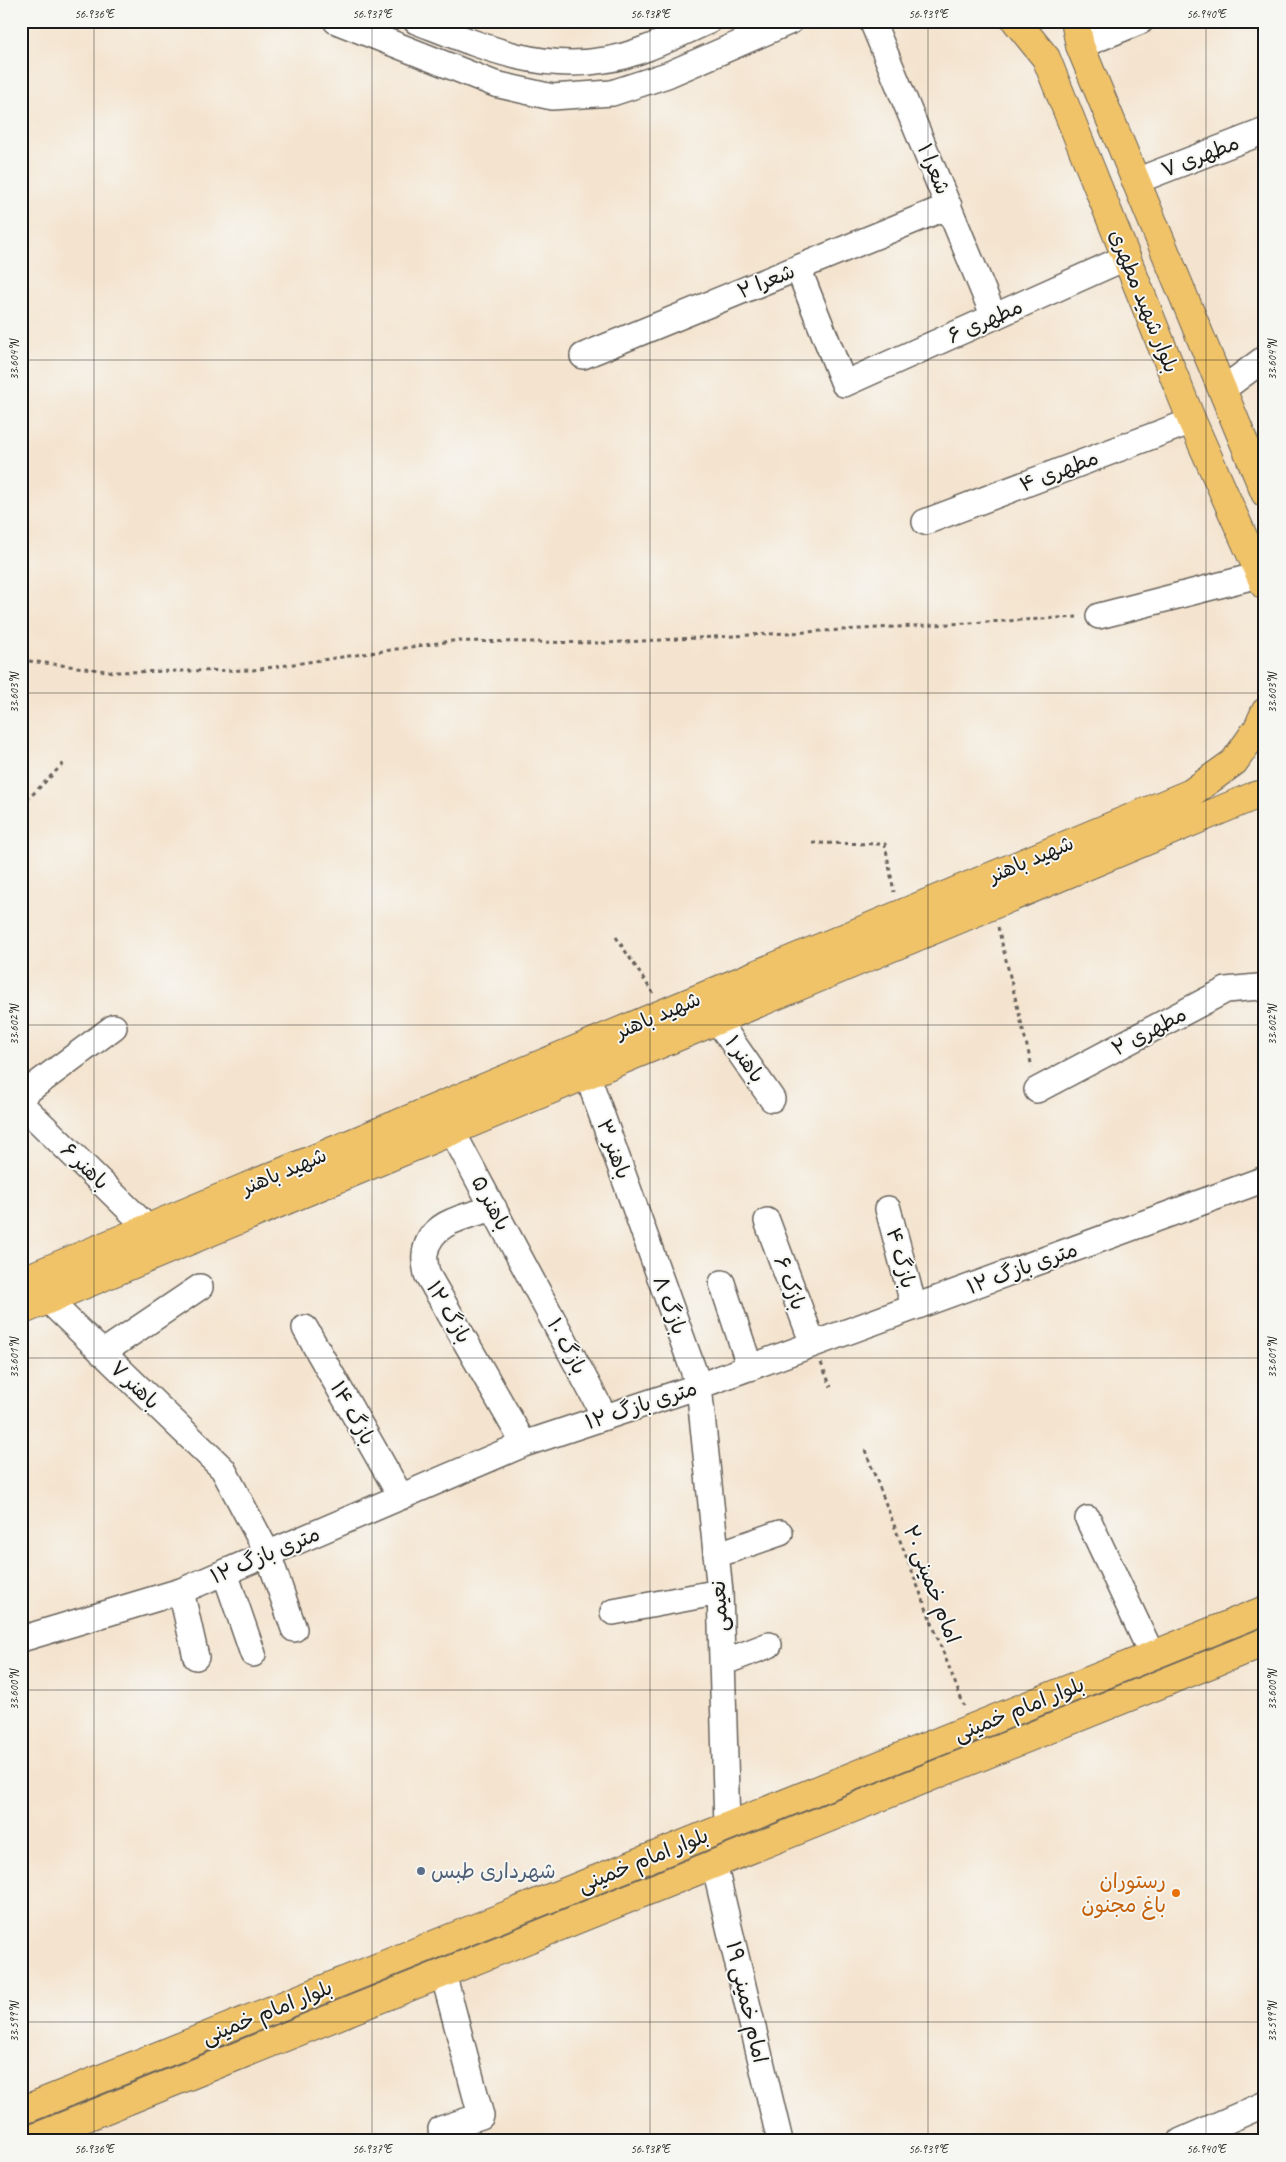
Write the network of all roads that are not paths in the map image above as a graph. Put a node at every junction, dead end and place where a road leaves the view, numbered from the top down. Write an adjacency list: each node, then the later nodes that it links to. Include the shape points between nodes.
1 (336, 21): 10 (street, via 495,84 552,97)
2 (416, 21): 9 (street, via 504,55 555,64)
3 (709, 21): 9 (street)
4 (792, 21): 10 (street, via 667,75)
5 (872, 21): 13 (street, شعرا ۱)
6 (1016, 21): 14 (main road, بلوار شهید مطهری, via 1046,58)
7 (1141, 21): 8 (street)
8 (1077, 34): 12 (main road, بلوار شهید مطهری)
9 (606, 60): 10 (street)
10 (612, 93)
11 (1265, 131): 12 (street, مطهری ۷)
12 (1136, 181): 19 (main road, بلوار شهید مطهری)
13 (949, 206): 15 (street, شعرا ۲); 16 (street, شعرا ۱)
14 (1127, 258): 16 (street, مطهری ۶); 20 (main road, بلوار شهید مطهری)
15 (798, 268): 16 (street, مطهری ۶, via 844,384); 17 (street, شعرا ۲)
16 (994, 317)
17 (583, 356)
18 (1265, 358): 19 (street)
19 (1222, 390): 21 (main road, بلوار شهید مطهری)
20 (1192, 421): 22 (street, مطهری ۴); 23 (main road, بلوار شهید مطهری)
21 (1263, 484)
22 (925, 522)
23 (1262, 580): 24 (street)
24 (1099, 616)
25 (1263, 724): 30 (main road, شهید باهنر, via 1234,762 1191,793)
26 (1265, 794): 28 (main road, شهید باهنر)
27 (1265, 990): 32 (street, مطهری ۲, via 1258,987 1226,990)
28 (717, 1020): 31 (main road, شهید باهنر); 34 (street, باهنر ۱)
29 (114, 1027): 33 (street)
30 (576, 1049): 31 (main road); 42 (main road, شهید باهنر)
31 (587, 1074): 36 (main road, شهید باهنر); 41 (street, باهنر ۳)
32 (1037, 1090)
33 (21, 1096)
34 (772, 1099)
35 (21, 1104): 42 (street, باهنر ۶)
36 (452, 1131): 38 (street, باهنر ۵); 47 (main road, شهید باهنر)
37 (1265, 1179): 48 (street, ۱۲ متری بازگ)
38 (494, 1208): 43 (street, باهنر ۵); 56 (street, بازگ ۱۲, via 452,1221 436,1231 425,1254 427,1274)
39 (888, 1209): 48 (street, بازگ ۴)
40 (767, 1221): 51 (street, بازک ۶)
41 (641, 1224): 54 (street, بازگ ۸)
42 (148, 1228): 44 (main road, شهید باهنر)
43 (529, 1274): 55 (street, بازگ ۱۰)
44 (21, 1281)
45 (722, 1282): 53 (street)
46 (200, 1286): 52 (street)
47 (48, 1300): 49 (main road, شهید باهنر); 52 (street, باهنر ۷)
48 (914, 1308): 51 (street, ۱۲ متری بازگ)
49 (21, 1311)
50 (306, 1328): 57 (street, بازگ ۱۴)
51 (813, 1344): 53 (street, ۱۲ متری بازگ)
52 (102, 1353): 60 (street, باهنر ۷, via 223,1469)
53 (750, 1368): 54 (street, ۱۲ متری بازگ)
54 (699, 1386): 55 (street, ۱۲ متری بازگ); 61 (street, نعیمی)
55 (605, 1418): 56 (street, ۱۲ متری بازگ)
56 (524, 1444): 57 (street, ۱۲ متری بازگ)
57 (401, 1497): 60 (street, ۱۲ متری بازگ)
58 (1088, 1519): 72 (street)
59 (780, 1533): 61 (street)
60 (268, 1554): 62 (street, ۱۲ متری بازگ); 67 (street, باهنر ۷)
61 (716, 1555): 64 (street, نعیمی)
62 (224, 1573): 63 (street, ۱۲ متری بازگ); 71 (street)
63 (182, 1591): 68 (street, ۱۲ متری بازگ); 73 (street)
64 (720, 1592): 66 (street); 74 (street, نعیمی)
65 (1265, 1610): 72 (main road, بلوار امام خمینی)
66 (613, 1612)
67 (294, 1629)
68 (21, 1639)
69 (1265, 1642): 76 (main road, بلوار امام خمینی)
70 (769, 1645): 74 (street)
71 (253, 1654)
72 (1152, 1656): 75 (main road, بلوار امام خمینی)
73 (196, 1658)
74 (722, 1663): 75 (street, نعیمی)
75 (727, 1826): 78 (main road, بلوار امام خمینی)
76 (714, 1864): 77 (main road, بلوار امام خمینی); 84 (street, امام خمینی ۱۹)
77 (443, 1973): 79 (main road, بلوار امام خمینی); 83 (street, via 481,2116 441,2129)
78 (175, 2049): 79 (main road); 81 (main road, بلوار امام خمینی)
79 (186, 2077): 82 (main road, بلوار امام خمینی)
80 (1265, 2104): 85 (street)
81 (21, 2111)
82 (27, 2141)
83 (444, 2141)
84 (780, 2141)
85 (1181, 2141)

